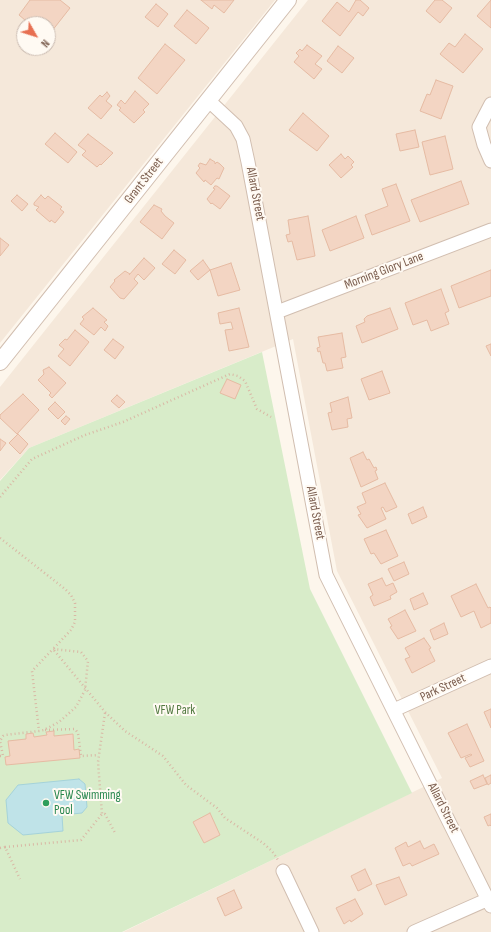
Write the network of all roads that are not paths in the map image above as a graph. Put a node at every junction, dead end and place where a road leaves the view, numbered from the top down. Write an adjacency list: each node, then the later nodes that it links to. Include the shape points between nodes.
1 (288, 0): 2 (street, Grant Street)
2 (208, 100): 6 (street, Allard Street, via 236,126 243,139); 7 (street, Grant Street)
3 (491, 104): 4 (street, via 479,127)
4 (491, 161)
5 (491, 230): 6 (street, Morning Glory Lane)
6 (277, 312): 9 (street, Allard Street, via 326,575)
7 (0, 362)
8 (491, 666): 9 (street, Park Street)
9 (394, 710): 11 (street, Allard Street)
10 (283, 871): 12 (street)
11 (490, 901): 13 (street)
12 (312, 932)
13 (414, 932)

